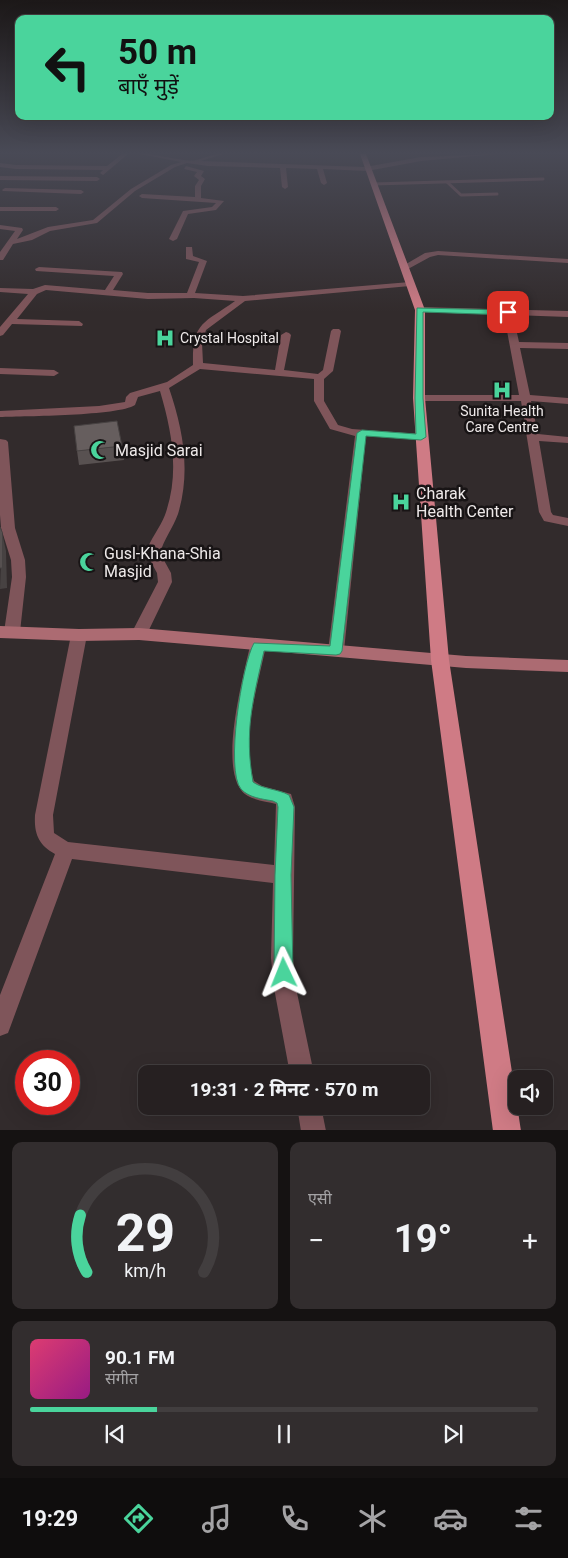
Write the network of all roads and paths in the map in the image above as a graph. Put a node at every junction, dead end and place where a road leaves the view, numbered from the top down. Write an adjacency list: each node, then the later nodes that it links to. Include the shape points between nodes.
1 (24, 207): 5 (street)
2 (113, 207): 8 (street, via 95,222 48,229)
3 (217, 207): 7 (street, via 185,212)
4 (382, 207): 12 (main road)
5 (56, 209)
6 (0, 227): 8 (street, via 18,229)
7 (173, 239)
8 (11, 242): 10 (street)
9 (189, 249): 20 (street, via 189,257 204,261)
10 (0, 258)
11 (568, 262): 12 (street, via 438,253)
12 (405, 267): 16 (main road)
13 (39, 269): 14 (street)
14 (77, 271): 15 (street); 18 (street, via 114,270 118,276)
15 (66, 282)
16 (410, 284): 21 (street); 22 (main road)
17 (0, 290): 19 (street)
18 (108, 291): 19 (street, via 45,287); 20 (street, via 148,296)
19 (34, 292): 25 (street)
20 (190, 295): 21 (street)
21 (243, 300): 32 (street, via 202,329 197,343)
22 (420, 310): 23 (street); 38 (main road)
23 (508, 312): 24 (street); 30 (street)
24 (568, 314)
25 (10, 321): 26 (street); 28 (street)
26 (79, 324)
27 (336, 331): 36 (street, via 328,371)
28 (0, 333)
29 (286, 335): 34 (street)
30 (516, 345): 31 (street); 39 (street)
31 (568, 347)
32 (198, 366): 34 (street); 37 (street)
33 (0, 371): 35 (street)
34 (279, 372): 36 (street)
35 (54, 373)
36 (319, 378): 42 (street, via 318,401 334,427)
37 (164, 388): 41 (street, via 134,395 130,403 122,407); 49 (street, via 176,430 181,470 172,513 153,554 164,573 164,582)
38 (419, 398): 39 (street); 43 (main road)
39 (526, 398): 40 (street); 44 (street)
40 (568, 401)
41 (0, 414)
42 (362, 433): 43 (street); 52 (street)
43 (421, 437): 53 (main road)
44 (533, 437): 45 (street); 47 (street, via 545,512 550,518)
45 (568, 440)
46 (2, 442): 48 (street, via 8,528 20,577)
47 (568, 522)
48 (6, 632): 50 (street)
49 (139, 634): 50 (street); 51 (street)
50 (79, 635): 55 (street, via 44,815 44,833 49,841)
51 (258, 646): 52 (street); 56 (street, via 243,713 241,753 246,784 252,790 284,799)
52 (336, 651): 53 (street)
53 (440, 660): 54 (street); 61 (main road)
54 (568, 666)
55 (66, 850): 56 (street); 57 (street)
56 (283, 875): 58 (street, via 282,958)
57 (0, 1025)
58 (300, 1065)
59 (311, 1115): 60 (street)
60 (314, 1130)
61 (507, 1130)

